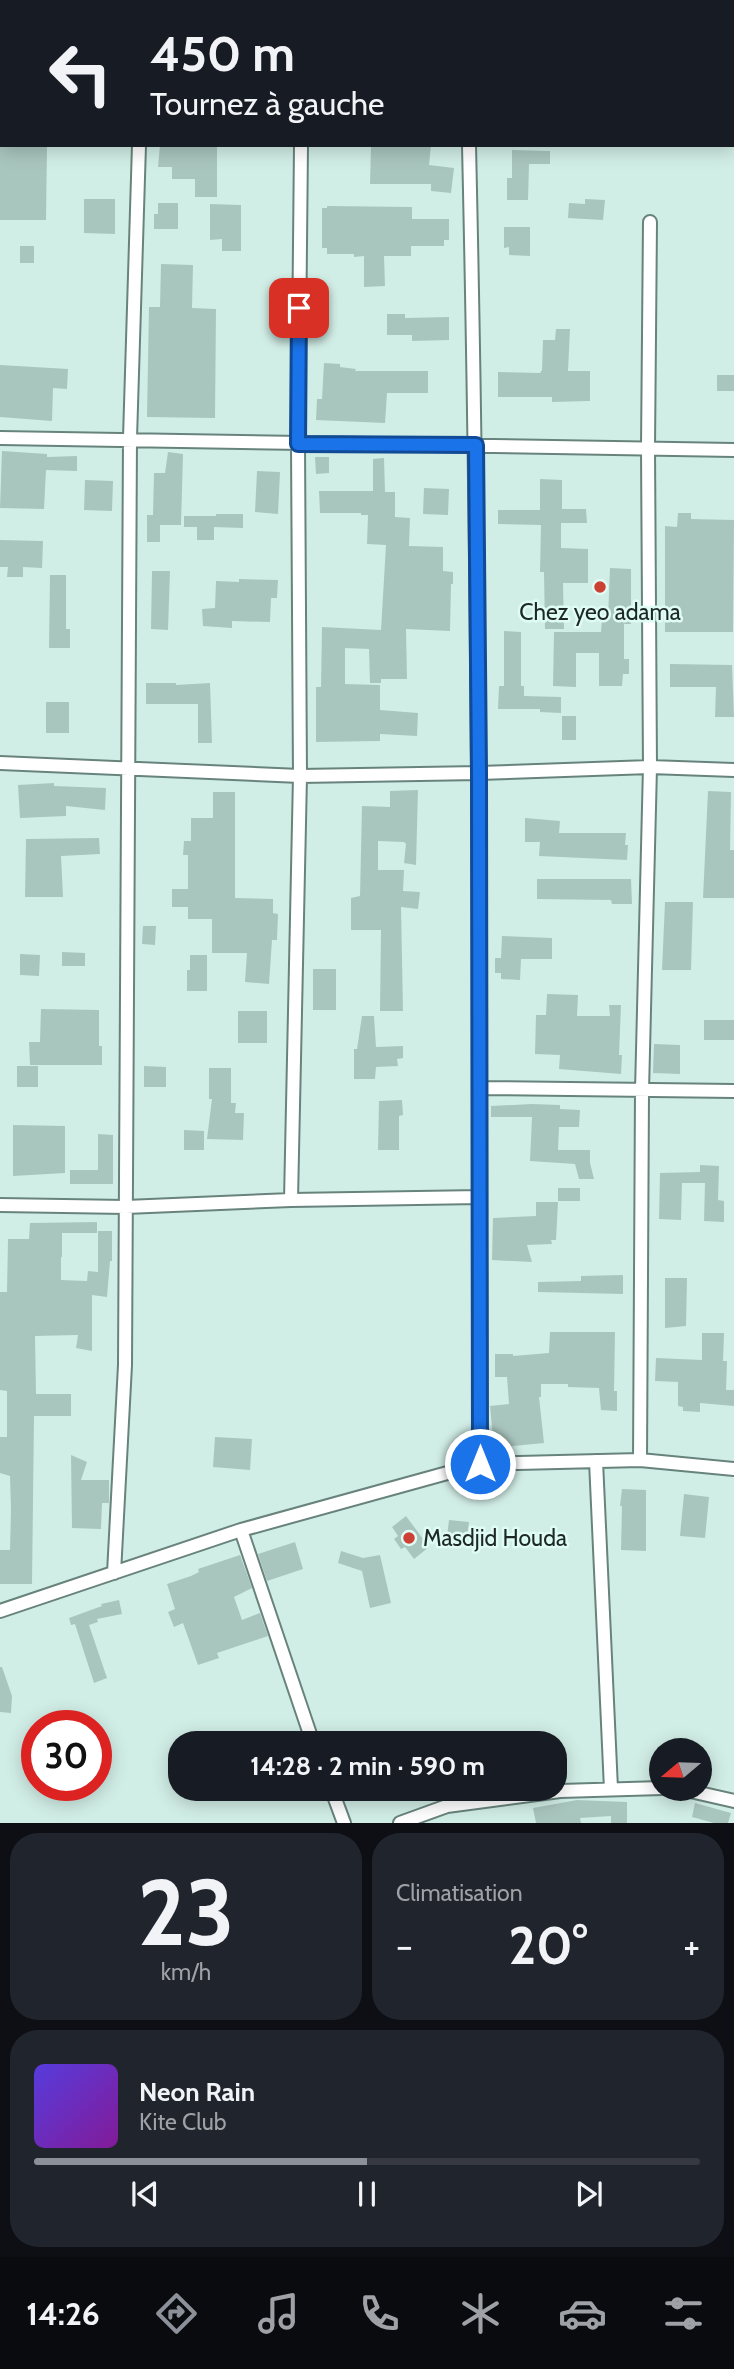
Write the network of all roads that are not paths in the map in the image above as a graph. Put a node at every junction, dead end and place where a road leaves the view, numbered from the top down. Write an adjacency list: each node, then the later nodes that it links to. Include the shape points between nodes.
1 (139, 147): 6 (street)
2 (301, 147): 7 (street)
3 (469, 147): 8 (street)
4 (650, 222): 9 (street)
5 (0, 438): 6 (street)
6 (130, 438): 7 (street); 13 (street)
7 (298, 444): 8 (street); 16 (street)
8 (476, 445): 9 (street); 15 (street)
9 (648, 448): 10 (street); 12 (street)
10 (734, 450)
11 (0, 764): 13 (street)
12 (650, 766): 14 (street); 15 (street); 18 (street)
13 (128, 768): 16 (street); 23 (street)
14 (734, 770)
15 (479, 773): 16 (street); 17 (street)
16 (300, 776): 21 (street)
17 (480, 1088): 18 (street); 20 (street)
18 (642, 1091): 19 (street); 24 (street)
19 (734, 1091)
20 (480, 1197): 21 (street); 26 (street)
21 (291, 1199): 23 (street)
22 (0, 1205): 23 (street)
23 (126, 1207): 29 (street, via 125,1365)
24 (640, 1460): 25 (street); 27 (street)
25 (596, 1461): 26 (street); 33 (street)
26 (480, 1464): 28 (street)
27 (734, 1469)
28 (241, 1530): 29 (street); 31 (street)
29 (114, 1573): 30 (street)
30 (0, 1611)
31 (309, 1731)
32 (649, 1788): 33 (street)
33 (611, 1789): 38 (street, via 447,1806)
34 (712, 1796): 36 (street)
35 (336, 1801): 37 (street)
36 (734, 1801)
37 (344, 1823)
38 (400, 1823)

